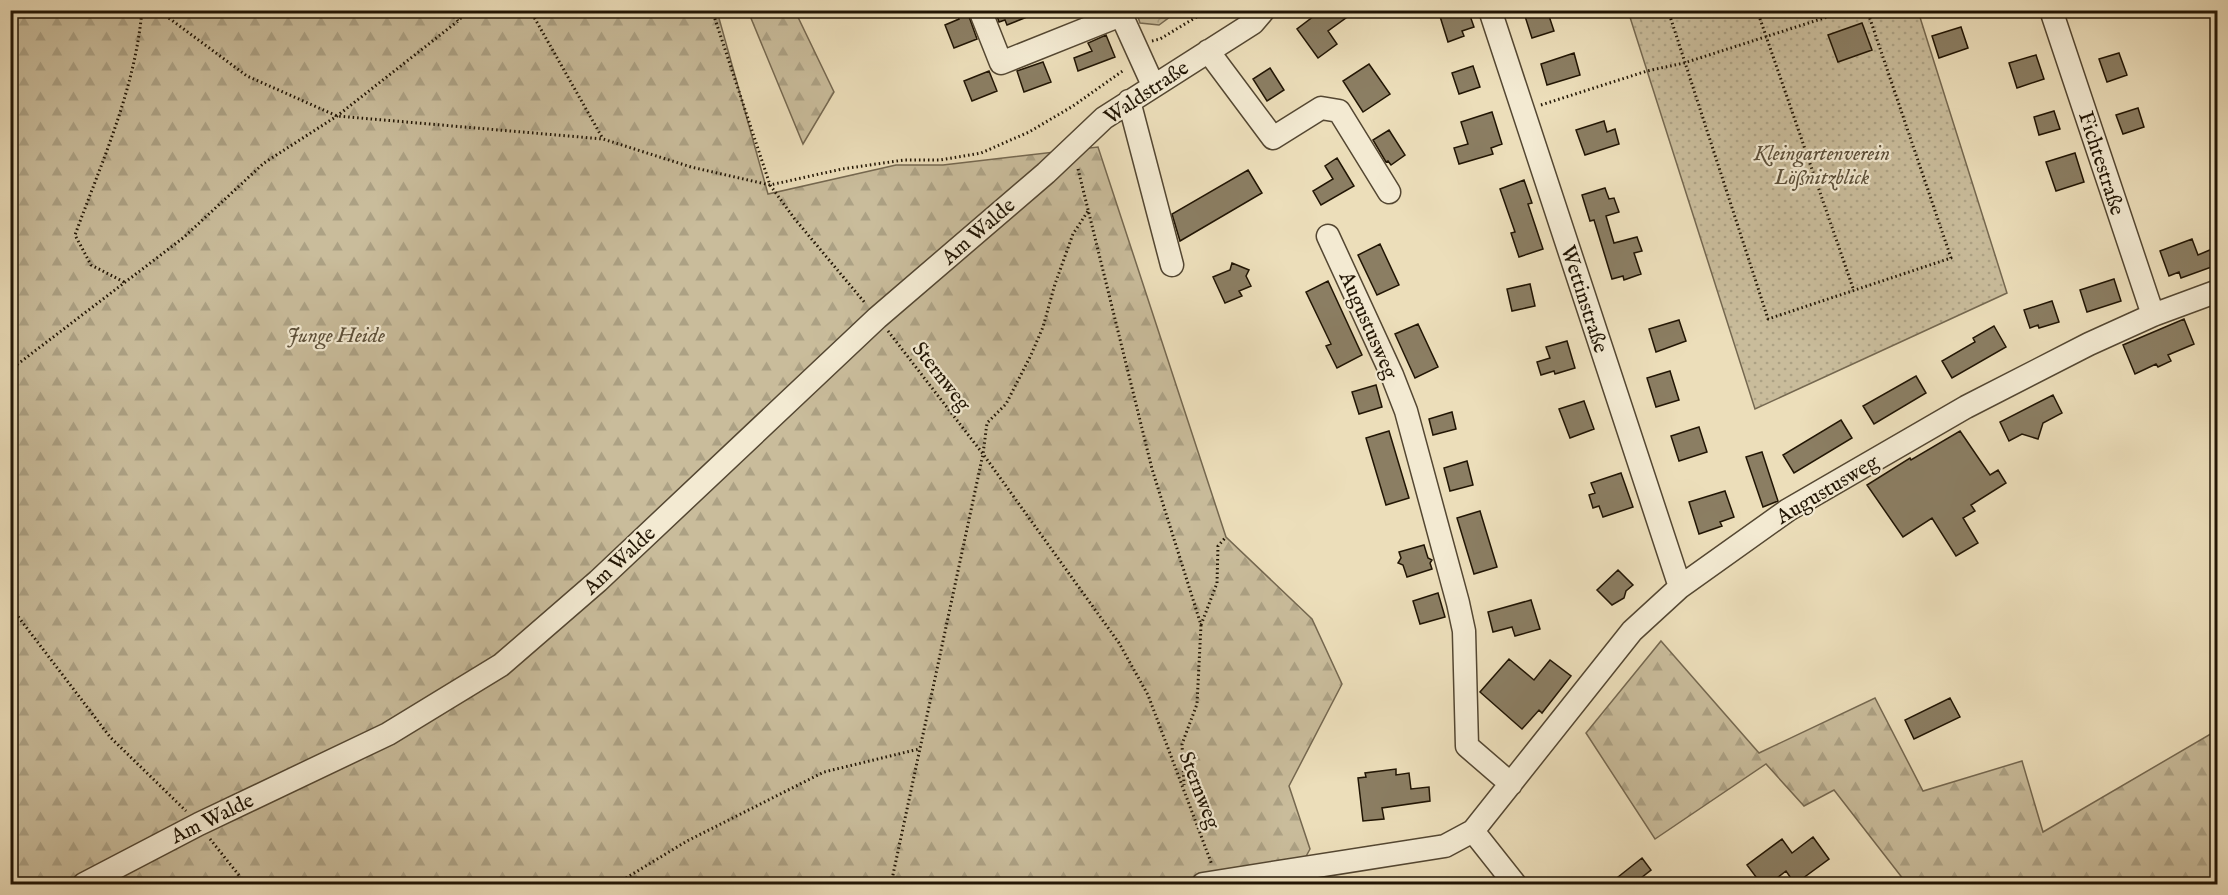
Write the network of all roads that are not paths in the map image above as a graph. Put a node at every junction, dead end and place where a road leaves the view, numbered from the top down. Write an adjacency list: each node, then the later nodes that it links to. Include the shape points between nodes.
1 (980, 10): 5 (street, via 1001,63)
2 (1264, 10): 6 (street, Waldstraße, via 1253,23)
3 (1490, 10): 15 (street, Wettinstraße)
4 (2051, 10): 14 (street, Fichtestraße)
5 (1120, 13): 7 (street)
6 (1208, 51): 7 (street, Waldstraße); 10 (street, Waldstraße, via 1273,138 1321,108 1339,111)
7 (1153, 85): 8 (street, Waldstraße)
8 (1129, 101): 9 (street, Waldstraße); 12 (street)
9 (1078, 142): 19 (street, Am Walde, via 878,318 598,581 501,665 388,734 199,824)
10 (1389, 192)
11 (1328, 236): 16 (street, Augustusweg, via 1406,411 1464,631 1467,746)
12 (1172, 265)
13 (2217, 291): 14 (street, Augustusweg)
14 (2153, 315): 15 (street, Augustusweg, via 1966,407 1788,510)
15 (1680, 587): 16 (street, Augustusweg, via 1632,631)
16 (1511, 784): 17 (street, Augustusweg)
17 (1473, 831): 18 (street, Augustusweg, via 1445,846); 20 (street)
18 (1213, 883)
19 (84, 885)
20 (1515, 885)

